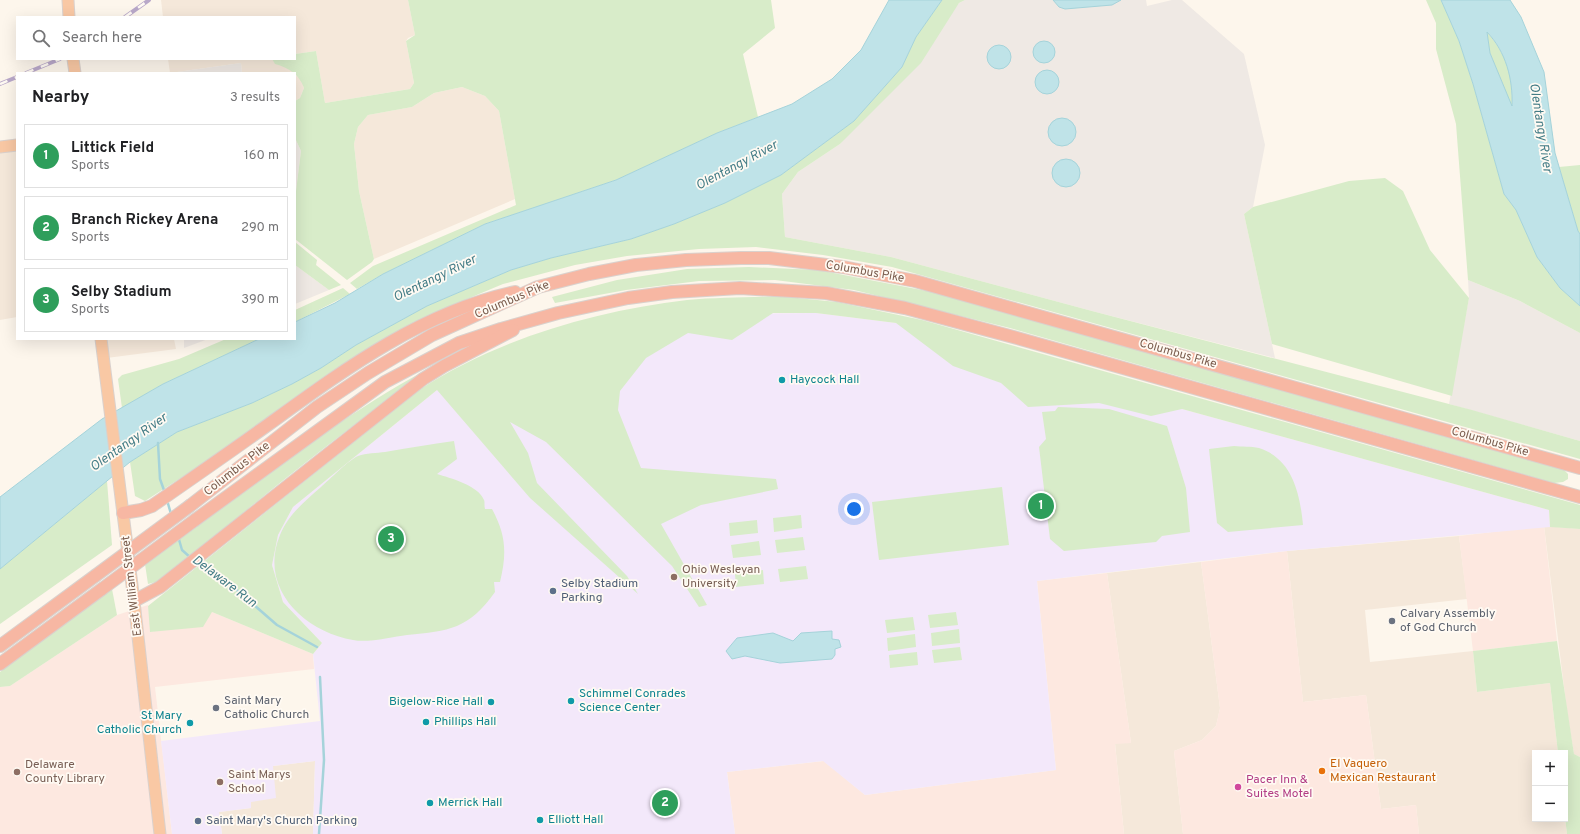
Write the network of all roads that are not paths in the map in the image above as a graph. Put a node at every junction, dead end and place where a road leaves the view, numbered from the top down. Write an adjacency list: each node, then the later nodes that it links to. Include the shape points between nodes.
1 (68, 0): 2 (highway)
2 (69, 16)
3 (73, 60): 4 (highway)
4 (75, 72)
5 (16, 145): 6 (highway)
6 (0, 147)
7 (538, 287): 10 (highway, Columbus Pike, via 615,268 714,258 769,258 874,273 916,281 1018,309); 12 (highway, via 484,299 462,307 388,343 321,386 147,508); 14 (highway, Columbus Pike, bridge, via 432,335 317,407 191,505)
8 (528, 322): 11 (highway, Columbus Pike, via 628,298 692,290 766,288 845,296 905,308 1002,334); 13 (highway, via 444,366 423,380 160,587); 15 (highway, Columbus Pike, bridge, via 459,343 385,382)
9 (102, 340): 12 (highway, East William Street)
10 (1580, 468)
11 (1580, 497)
12 (123, 513): 13 (highway, East William Street)
13 (134, 601): 16 (highway, East William Street)
14 (0, 646)
15 (0, 664)
16 (160, 834)

